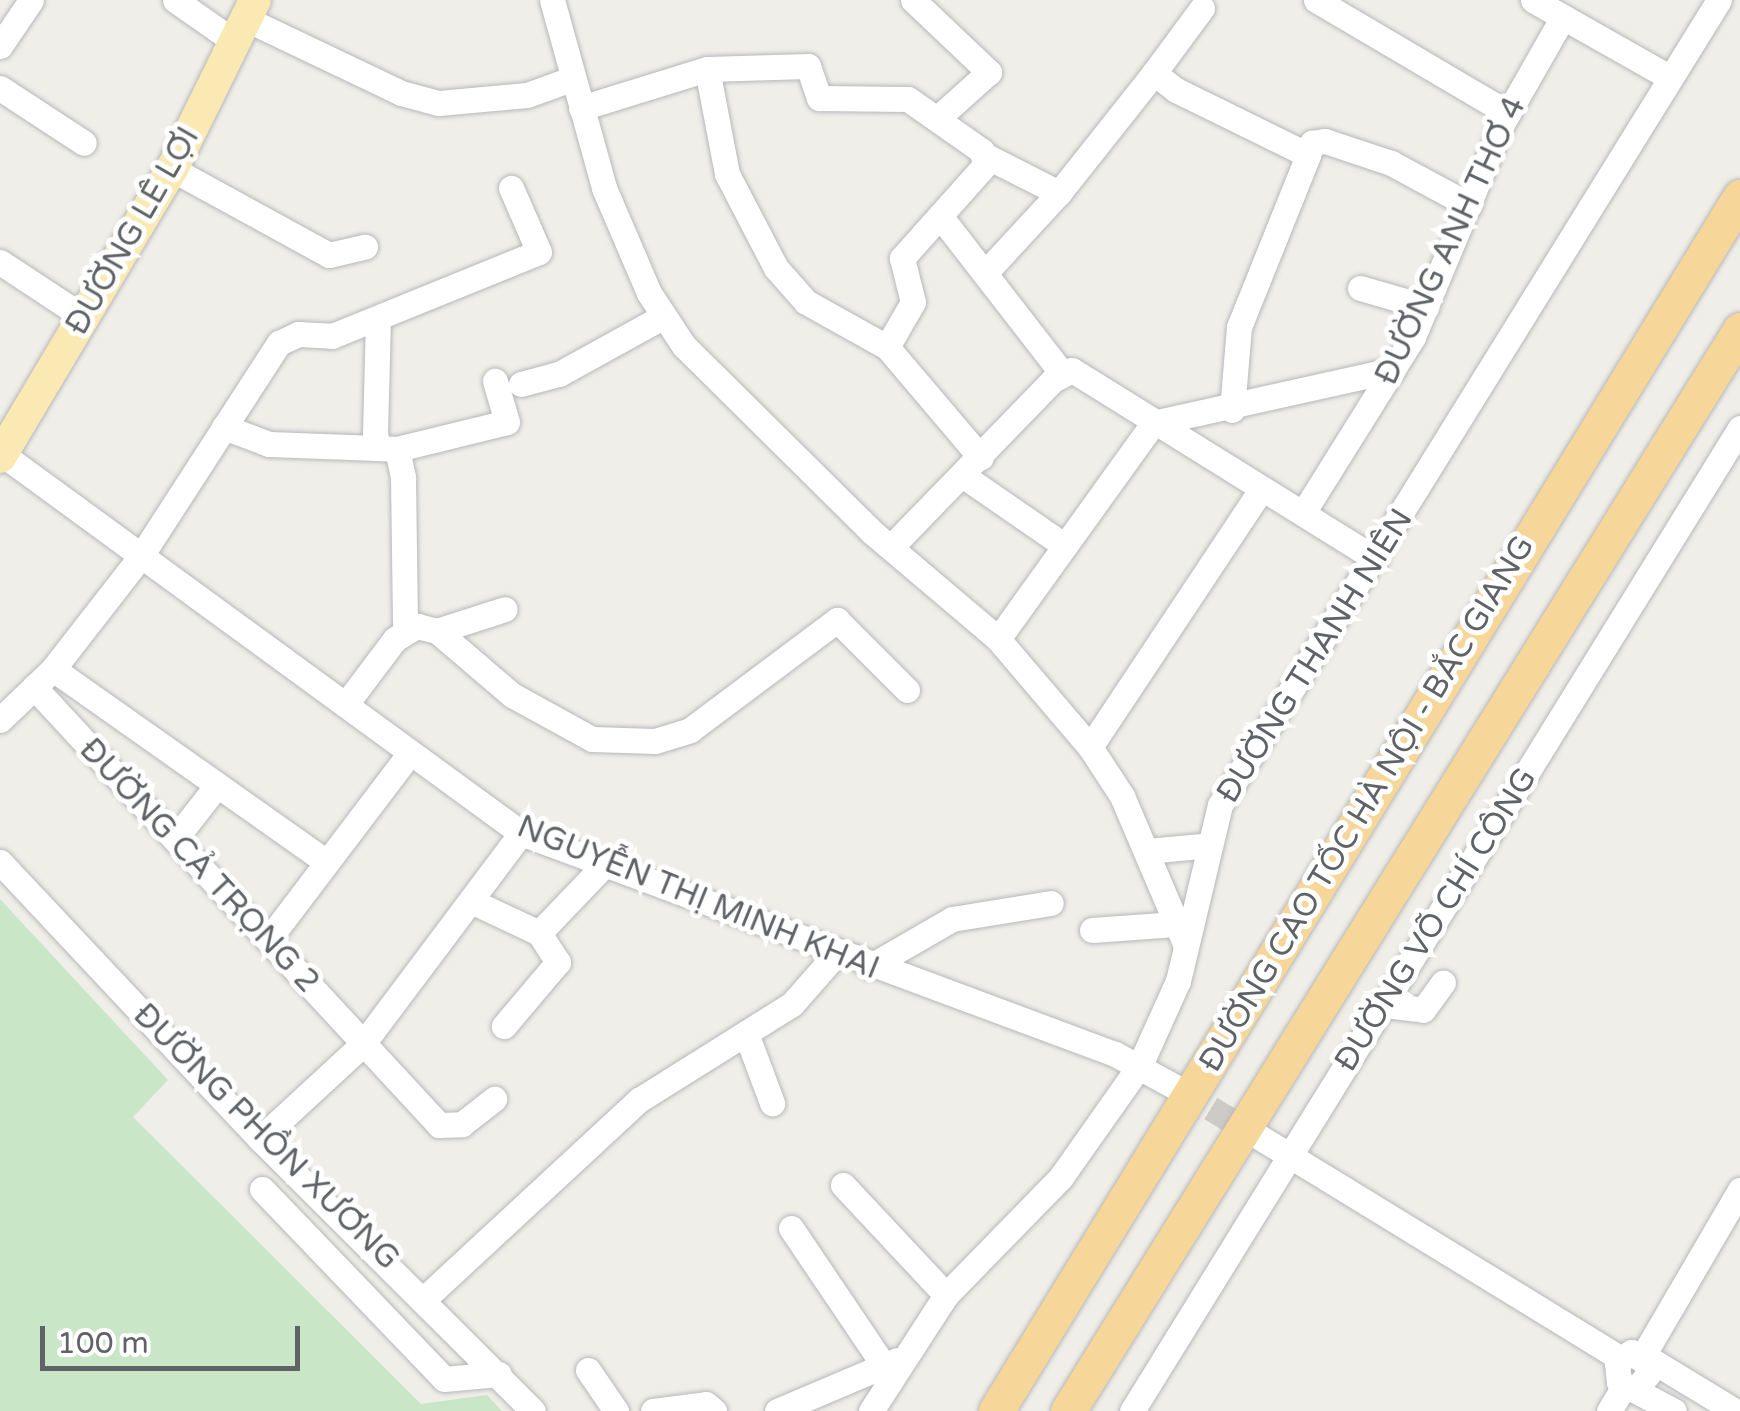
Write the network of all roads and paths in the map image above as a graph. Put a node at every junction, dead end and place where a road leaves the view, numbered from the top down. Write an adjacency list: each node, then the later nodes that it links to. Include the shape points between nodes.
1 (31, 0): 12 (street)
2 (175, 0): 11 (street)
3 (552, 0): 16 (street)
4 (913, 0): 20 (street, via 990,72)
5 (1316, 0): 19 (street)
6 (1533, 0): 10 (street)
7 (1719, 0): 9 (street, ĐƯỜNG THANH NIÊN)
8 (1200, 3): 14 (street)
9 (1699, 11): 15 (street, ĐƯỜNG THANH NIÊN)
10 (1563, 17): 15 (street); 19 (street, ĐƯỜNG ANH THƠ 4)
11 (245, 20): 16 (street, via 401,93 439,103 527,96); 24 (main road, ĐƯỜNG LÊ LỢI)
12 (0, 46)
13 (707, 69): 18 (street); 20 (street, via 808,66 819,98 893,94); 39 (street, via 727,174 765,251 806,302)
14 (1154, 72): 22 (street, via 1214,115); 26 (street)
15 (1668, 77): 54 (street, ĐƯỜNG THANH NIÊN)
16 (571, 79): 18 (street)
17 (0, 88): 21 (street)
18 (580, 108): 35 (street, via 604,188)
19 (1508, 113): 28 (street, ĐƯỜNG ANH THƠ 4)
20 (939, 117): 23 (street)
21 (84, 143)
22 (1308, 155): 28 (street, via 1312,143 1324,141 1390,163); 42 (street, via 1239,327)
23 (986, 156): 26 (street, via 1048,194); 29 (street)
24 (172, 170): 30 (street, via 329,255); 36 (main road, ĐƯỜNG LÊ LỢI)
25 (510, 188): 37 (street, via 539,252)
26 (1060, 193): 32 (street)
27 (1740, 196): 110 (highway, ĐƯỜNG CAO TỐC HÀ NỘI - BẮC GIANG)
28 (1469, 206): 34 (street, ĐƯỜNG ANH THƠ 4)
29 (940, 216): 32 (street); 39 (street, via 902,258 913,302)
30 (365, 247)
31 (0, 262): 36 (street)
32 (986, 272): 41 (street)
33 (1360, 288): 34 (street)
34 (1426, 307): 40 (street, ĐƯỜNG ANH THƠ 4)
35 (664, 316): 46 (street, via 558,374 508,382 507,422); 51 (street, via 730,397)
36 (85, 318): 47 (main road, ĐƯỜNG LÊ LỢI)
37 (378, 319): 44 (street, via 318,341 290,336); 46 (street)
38 (1740, 330): 111 (highway, ĐƯỜNG CAO TỐC HÀ NỘI - BẮC GIANG)
39 (887, 347): 48 (street)
40 (1392, 370): 42 (street); 50 (street, ĐƯỜNG ANH THƠ 4)
41 (1062, 373): 43 (street, via 1085,373); 48 (street)
42 (1232, 410): 43 (street)
43 (1153, 423): 49 (street); 52 (street)
44 (224, 427): 46 (street, via 269,444); 53 (street)
45 (1740, 428): 82 (street, ĐƯỜNG VÕ CHÍ CÔNG)
46 (387, 449): 56 (street)
47 (0, 455): 53 (street, NGUYỄN THỊ MINH KHAI)
48 (973, 467): 51 (street); 52 (street)
49 (1261, 490): 50 (street); 63 (street)
50 (1304, 512): 54 (street)
51 (892, 546): 58 (street)
52 (1065, 546): 58 (street)
53 (141, 556): 59 (street); 61 (street, NGUYỄN THỊ MINH KHAI)
54 (1376, 559): 68 (street, ĐƯỜNG THANH NIÊN, via 1240,769)
55 (505, 609): 57 (street)
56 (405, 630): 57 (street); 61 (street)
57 (437, 631): 60 (street, via 512,694 592,739 655,742 690,730 837,620)
58 (998, 640): 63 (street)
59 (44, 678): 62 (street); 65 (street); 67 (street, ĐƯỜNG CẢ TRỌNG 2)
60 (907, 690)
61 (346, 704): 64 (street, NGUYỄN THỊ MINH KHAI)
62 (0, 720)
63 (1090, 747): 69 (street)
64 (410, 753): 66 (street, NGUYỄN THỊ MINH KHAI); 71 (street)
65 (214, 789): 67 (street); 71 (street)
66 (522, 833): 72 (street, NGUYỄN THỊ MINH KHAI); 73 (street)
67 (175, 839): 78 (street, ĐƯỜNG CẢ TRỌNG 2)
68 (1210, 846): 69 (street); 77 (street, ĐƯỜNG THANH NIÊN)
69 (1147, 851): 77 (street)
70 (0, 862): 91 (street, ĐƯỜNG PHỒN XƯƠNG)
71 (325, 862): 78 (street)
72 (603, 866): 76 (street); 79 (street, NGUYỄN THỊ MINH KHAI)
73 (471, 900): 76 (street); 85 (street)
74 (1052, 903): 80 (street, via 952,919)
75 (1092, 930): 77 (street)
76 (539, 933): 83 (street, via 558,962 556,972)
77 (1181, 935): 86 (street, ĐƯỜNG THANH NIÊN)
78 (268, 940): 85 (street, ĐƯỜNG CẢ TRỌNG 2)
79 (836, 954): 80 (street, NGUYỄN THỊ MINH KHAI); 84 (street, via 792,1004)
80 (868, 966): 86 (street, NGUYỄN THỊ MINH KHAI)
81 (1444, 982): 82 (street, via 1423,1010)
82 (1384, 1005): 92 (street, ĐƯỜNG VÕ CHÍ CÔNG)
83 (504, 1026)
84 (746, 1036): 89 (street); 98 (street, via 662,1080)
85 (362, 1045): 88 (street, ĐƯỜNG CẢ TRỌNG 2, via 439,1124 462,1124); 91 (street)
86 (1140, 1065): 87 (street, NGUYỄN THỊ MINH KHAI); 97 (street, ĐƯỜNG THANH NIÊN, via 1060,1177)
87 (1179, 1089)
88 (494, 1098)
89 (772, 1103)
90 (1256, 1135): 92 (street)
91 (260, 1139): 98 (street, ĐƯỜNG PHỒN XƯƠNG)
92 (1288, 1156): 99 (street); 112 (street, ĐƯỜNG VÕ CHÍ CÔNG)
93 (844, 1184): 97 (street)
94 (262, 1189): 102 (street, via 444,1380)
95 (1740, 1190): 99 (street)
96 (791, 1228): 100 (street)
97 (946, 1295): 100 (street, ĐƯỜNG THANH NIÊN)
98 (425, 1298): 102 (street, ĐƯỜNG PHỒN XƯƠNG)
99 (1638, 1357): 103 (street, via 1616,1376); 115 (street)
100 (893, 1362): 108 (street); 109 (street, ĐƯỜNG THANH NIÊN)
101 (588, 1370): 105 (street)
102 (499, 1374): 104 (street, ĐƯỜNG PHỒN XƯƠNG)
103 (1630, 1388): 113 (street); 114 (street)
104 (533, 1411)
105 (616, 1411)
106 (653, 1411): 107 (street, via 706,1404)
107 (714, 1411)
108 (777, 1411)
109 (871, 1411)
110 (996, 1411)
111 (1068, 1411)
112 (1132, 1411)
113 (1609, 1411)
114 (1674, 1411)
115 (1735, 1411)

